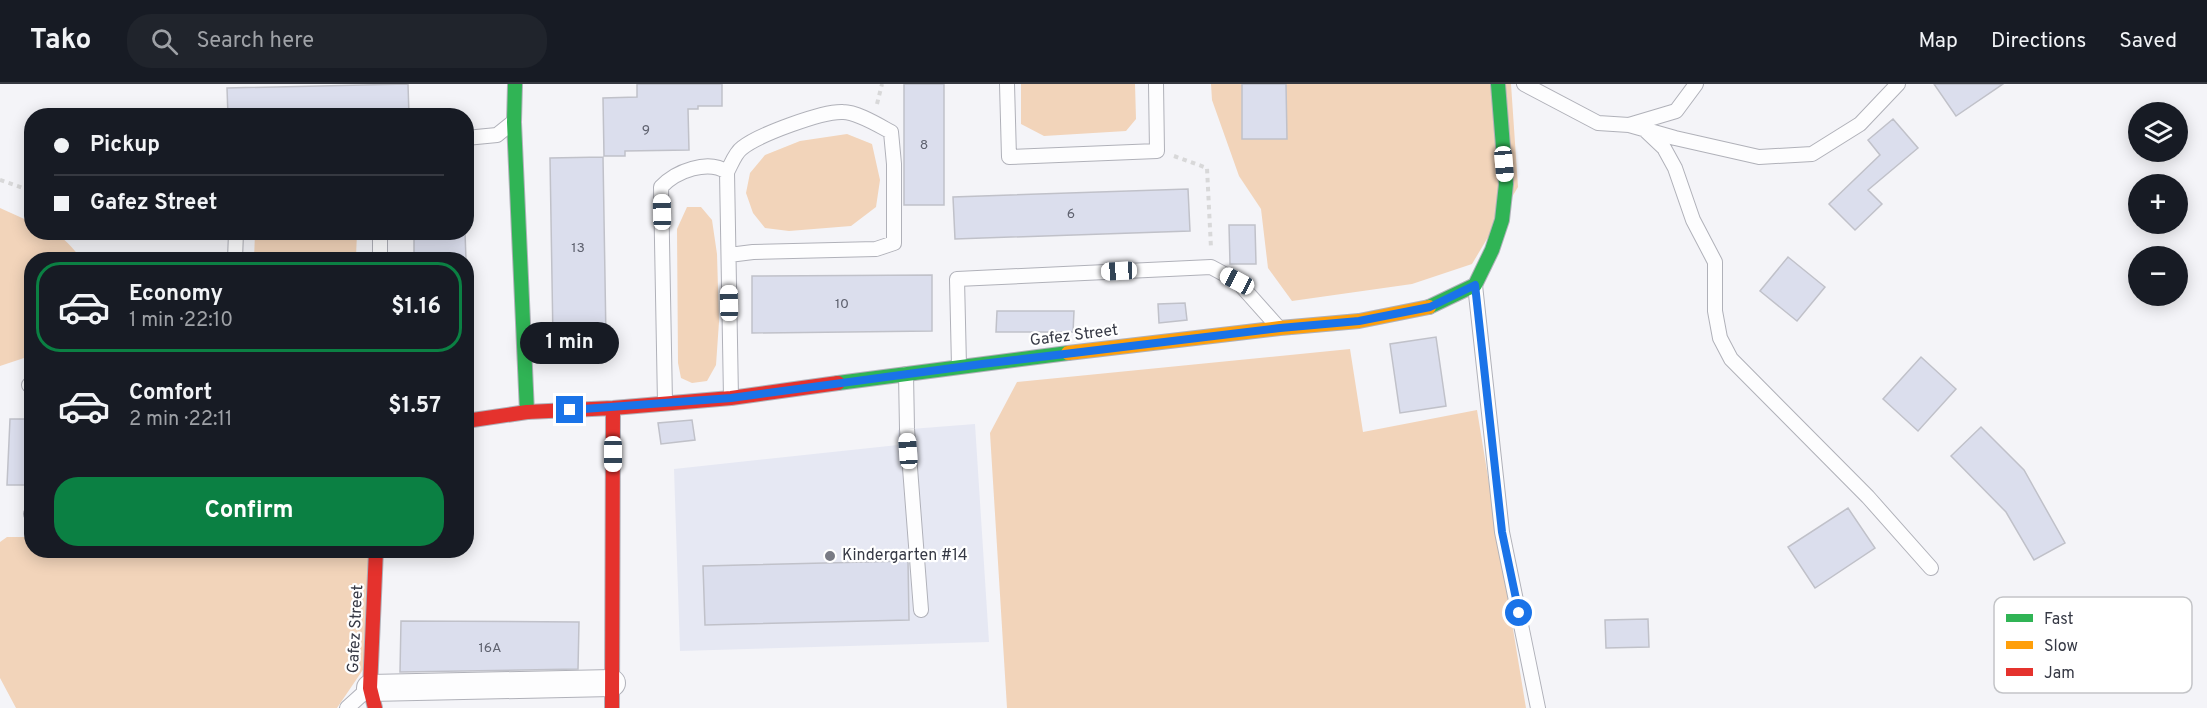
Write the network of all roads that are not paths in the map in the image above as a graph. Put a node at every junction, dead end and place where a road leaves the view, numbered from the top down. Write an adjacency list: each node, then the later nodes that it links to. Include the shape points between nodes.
1 (515, 84): 8 (street)
2 (1007, 84): 3 (lane, via 1009,157 1157,151)
3 (1156, 84)
4 (1498, 84): 14 (street, via 1506,184 1492,250)
5 (1524, 84): 9 (lane, via 1598,123)
6 (1696, 84): 9 (lane, via 1676,111)
7 (1898, 84): 10 (lane, via 1860,124 1812,154 1758,157)
8 (514, 122): 11 (lane, via 497,135); 21 (street)
9 (1629, 125): 10 (lane)
10 (1646, 130): 24 (lane, via 1670,158 1715,262 1715,311 1720,338 1731,359 1868,497)
11 (474, 137)
12 (728, 172): 13 (lane); 13 (lane, via 740,149 768,133 817,117 843,112 891,132 894,243 876,249); 19 (lane, via 717,165 700,167 670,178 661,188)
13 (729, 255): 18 (lane)
14 (1475, 285): 15 (street, Gafez Street, via 1430,307 1359,321); 30 (lane, via 1502,532)
15 (1280, 328): 16 (street, Gafez Street); 16 (lane, via 1237,281 1211,267 957,279)
16 (959, 366): 17 (street, Gafez Street)
17 (906, 374): 18 (street, Gafez Street); 25 (lane)
18 (731, 398): 19 (street, Gafez Street)
19 (665, 403): 20 (street, Gafez Street)
20 (613, 408): 21 (street, Gafez Street); 26 (street)
21 (527, 412): 22 (street, Gafez Street)
22 (474, 420)
23 (376, 558): 27 (street, Gafez Street)
24 (1931, 568)
25 (921, 610)
26 (612, 683): 27 (street); 29 (street)
27 (372, 698): 28 (lane)
28 (347, 708)
29 (612, 708)
30 (1538, 708)

